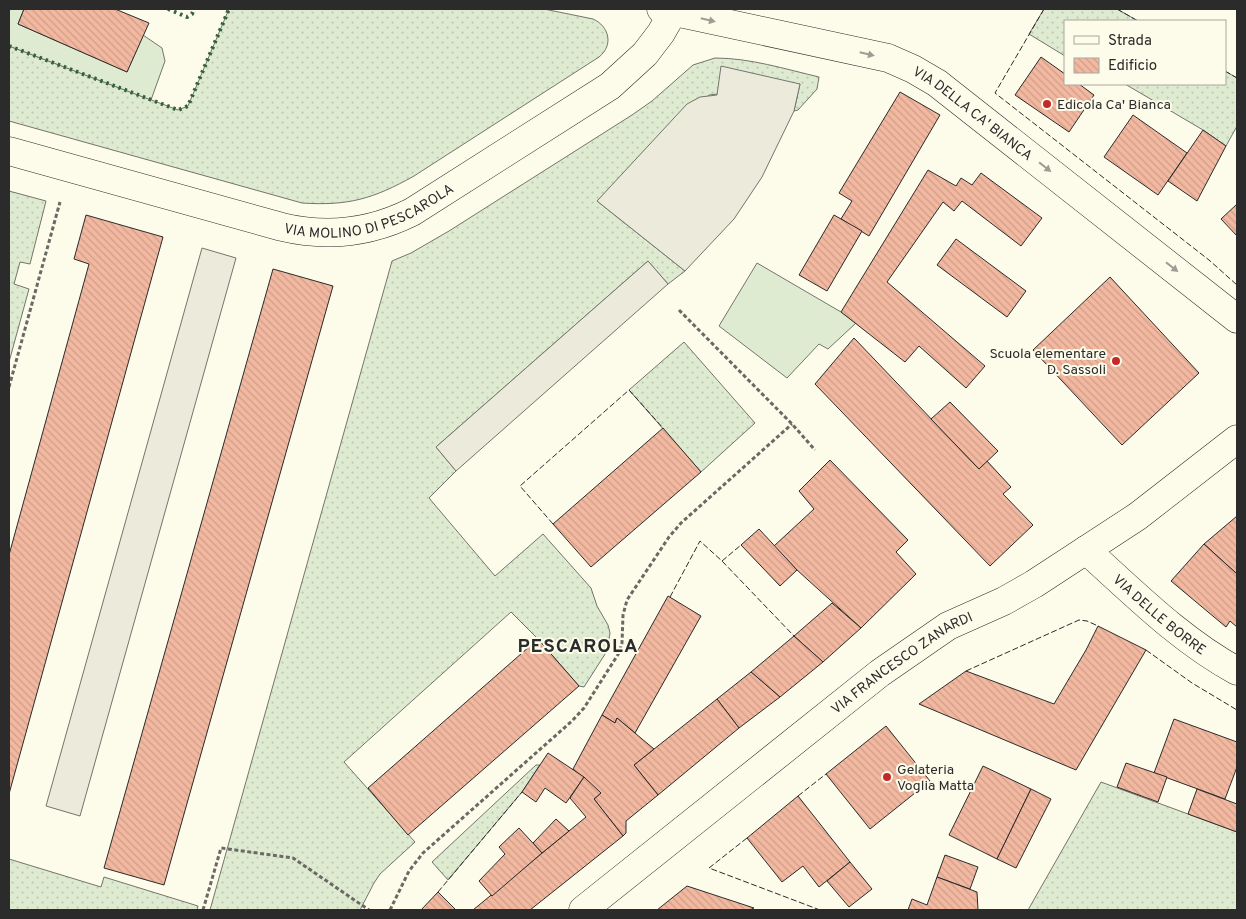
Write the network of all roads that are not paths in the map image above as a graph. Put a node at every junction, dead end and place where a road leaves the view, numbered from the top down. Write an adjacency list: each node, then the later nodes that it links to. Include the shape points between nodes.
1 (667, 10): 2 (street, VIA MOLINO DI PESCAROLA, via 661,33 645,54 610,86 412,212 356,232 318,233 282,227); 3 (street, VIA DELLA CA' BIANCA, one-way to 3, via 888,58 913,69 937,83)
2 (9, 150)
3 (1237, 319)
4 (1237, 438): 5 (street, VIA FRANCESCO ZANARDI, via 1138,516)
5 (1086, 550): 6 (street, VIA DELLE BORRE, via 1196,645); 7 (street, VIA FRANCESCO ZANARDI, via 1017,594 948,626 900,659)
6 (1237, 671)
7 (583, 910)

